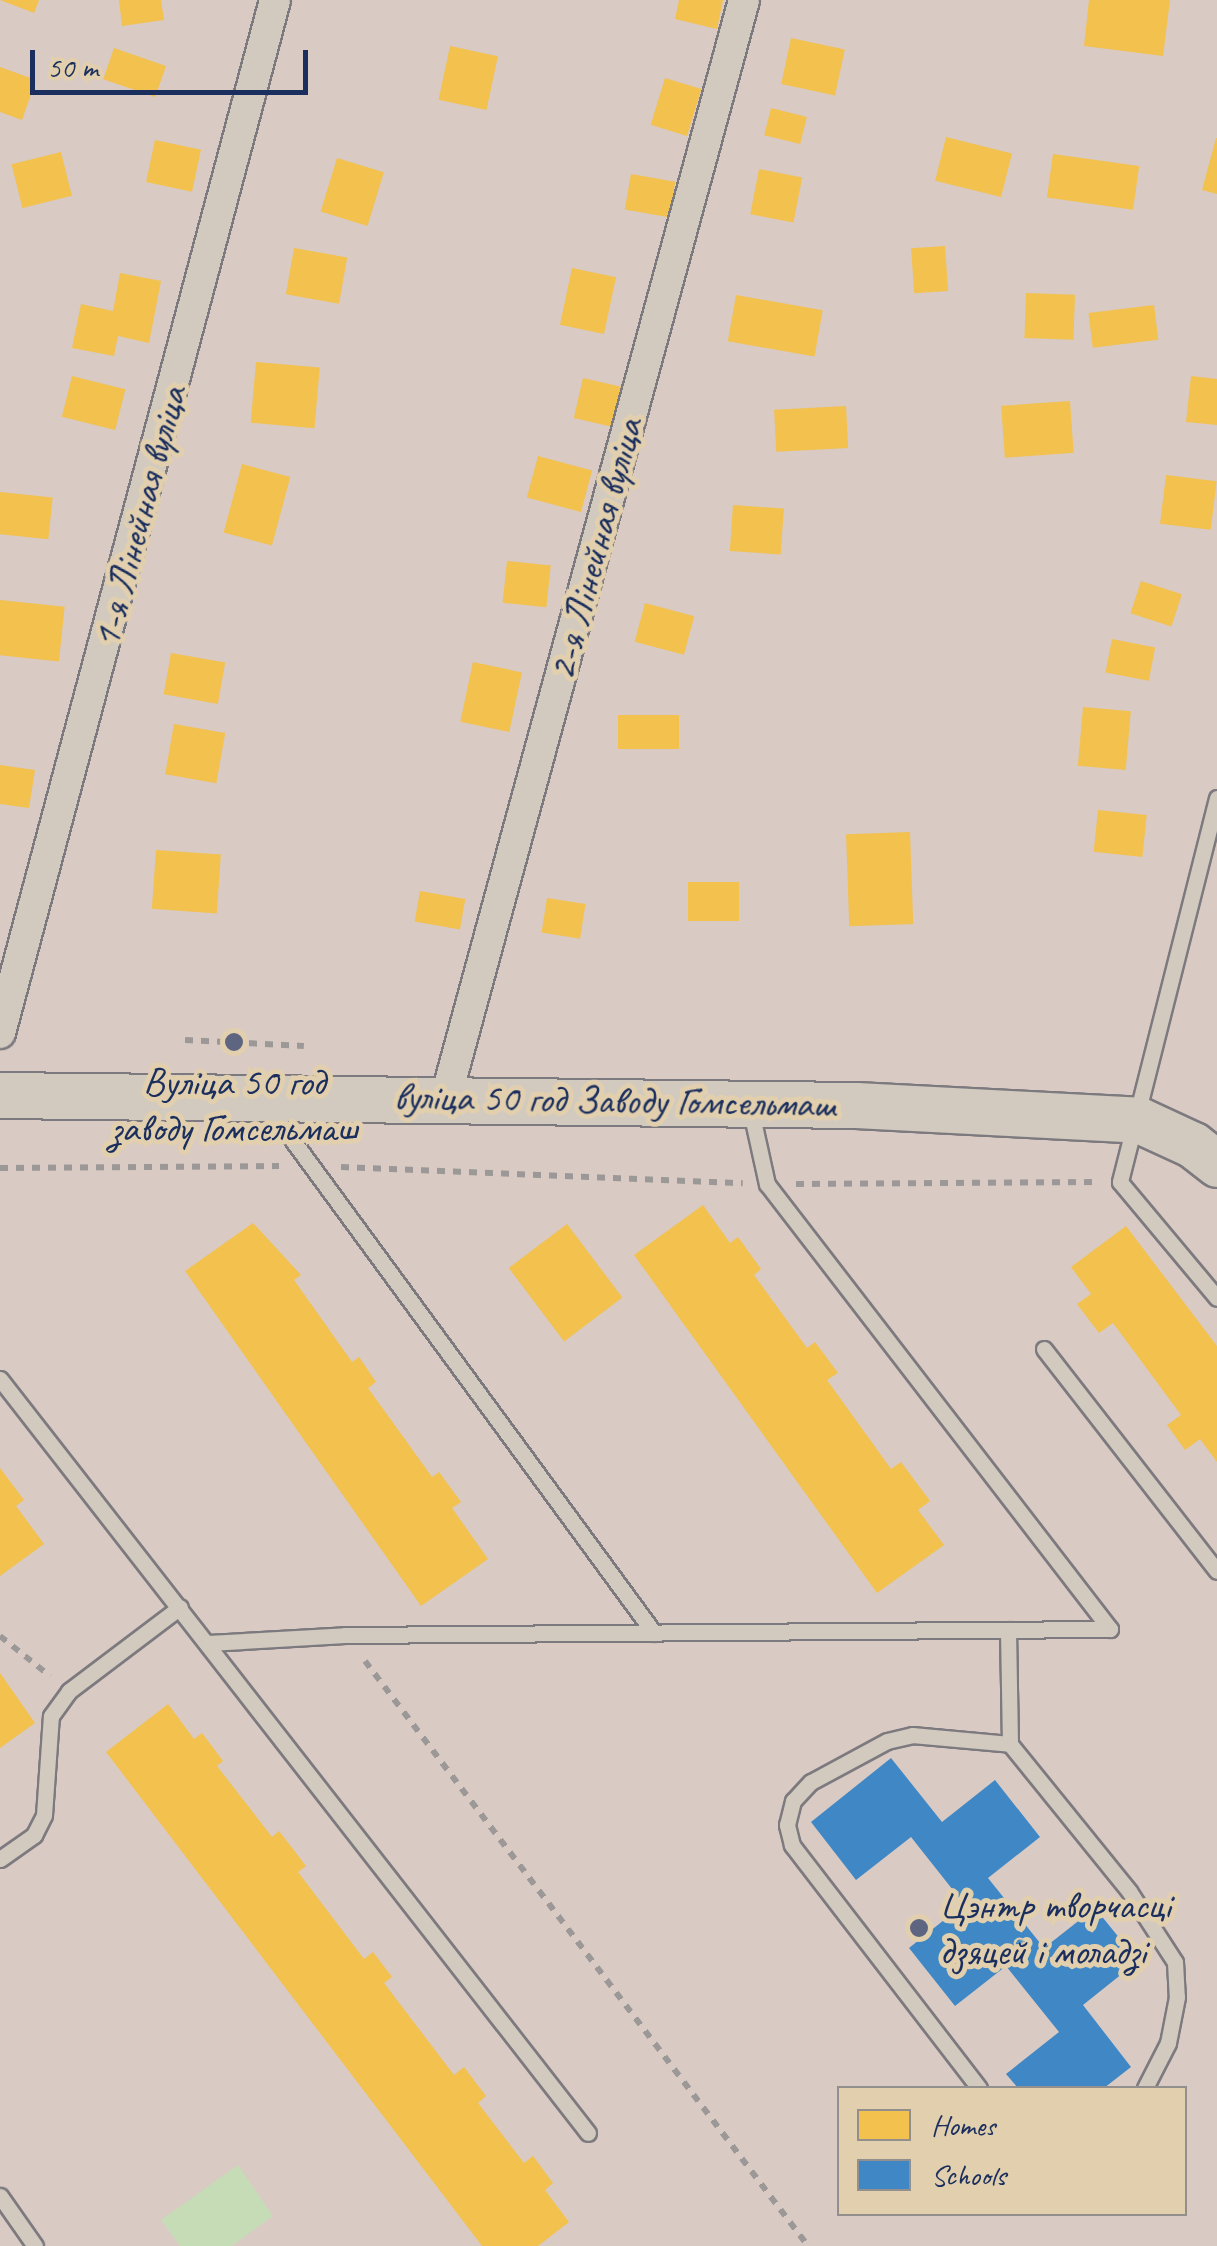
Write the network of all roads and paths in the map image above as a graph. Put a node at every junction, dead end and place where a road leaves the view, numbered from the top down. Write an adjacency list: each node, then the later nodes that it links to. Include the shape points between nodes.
1 (275, 0): 4 (street, 1-я Лінейная вуліца)
2 (744, 0): 9 (street, 2-я Лінейная вуліца)
3 (1217, 798): 11 (lane)
4 (0, 1032)
5 (185, 1040): 6 (path)
6 (304, 1046)
7 (258, 1093): 8 (street, вуліца 50 год Заводу Гомсельмаш); 9 (street, вуліца 50 год Заводу Гомсельмаш); 13 (lane)
8 (0, 1095)
9 (446, 1098): 10 (street, вуліца 50 год Заводу Гомсельмаш)
10 (749, 1104): 11 (street, вуліца 50 год Заводу Гомсельмаш); 16 (lane)
11 (1139, 1120): 12 (street, вуліца 50 год Заводу Гомсельмаш); 15 (lane)
12 (1217, 1164)
13 (311, 1166): 14 (path); 16 (path); 23 (lane)
14 (0, 1168)
15 (1120, 1182): 16 (path); 17 (lane)
16 (766, 1184): 22 (lane, via 1110,1629)
17 (1217, 1298)
18 (1044, 1349): 20 (lane)
19 (0, 1380): 21 (lane)
20 (1217, 1571)
21 (180, 1607): 26 (lane); 27 (lane)
22 (1008, 1630): 23 (lane); 28 (lane)
23 (654, 1633): 24 (lane)
24 (345, 1635): 26 (lane); 35 (path)
25 (0, 1636): 27 (path)
26 (208, 1643): 32 (lane)
27 (69, 1692): 29 (lane, via 50,1716 44,1815 34,1835)
28 (1010, 1744): 30 (lane, via 912,1735 887,1741 811,1782 793,1800 787,1825 792,1844); 31 (lane, via 1128,1891 1175,1962 1177,1997 1168,2043)
29 (0, 1859)
30 (976, 2086)
31 (1146, 2086)
32 (588, 2133)
33 (0, 2196): 34 (lane)
34 (35, 2246)
35 (808, 2246)

